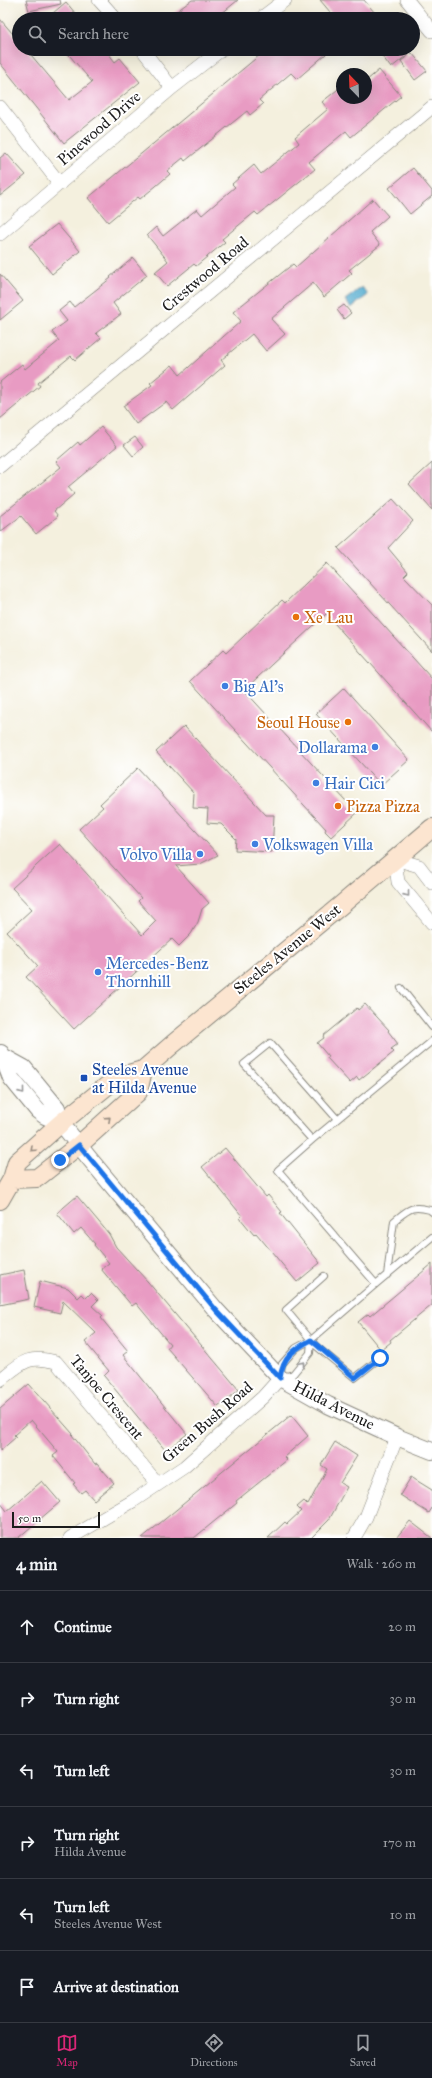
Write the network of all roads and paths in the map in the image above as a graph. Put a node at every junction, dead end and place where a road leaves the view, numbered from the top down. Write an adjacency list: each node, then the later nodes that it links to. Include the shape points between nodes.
1 (99, 0): 4 (street)
2 (285, 0): 5 (street)
3 (407, 0): 6 (street)
4 (110, 12)
5 (269, 12)
6 (417, 12)
7 (420, 16): 8 (street)
8 (432, 31)
9 (147, 56): 11 (street)
10 (213, 56): 11 (street, Pinewood Drive)
11 (172, 88): 14 (street, Pinewood Drive)
12 (0, 107): 14 (street)
13 (432, 107): 16 (street, Crestwood Road)
14 (60, 184): 15 (street, Pinewood Drive)
15 (0, 234)
16 (0, 466)
17 (432, 828): 18 (main road, Steeles Avenue West)
18 (395, 859): 19 (street, via 419,866); 20 (street, one-way to 20, via 398,882); 25 (main road, Steeles Avenue West)
19 (432, 883)
20 (432, 923)
21 (401, 988): 22 (lane)
22 (432, 1027)
23 (432, 1041): 26 (lane)
24 (2, 1055): 27 (street, Hilda Avenue, via 11,1078 38,1111)
25 (143, 1070): 27 (main road, Steeles Avenue West, via 118,1077); 29 (main road, one-way to 25, via 138,1092)
26 (338, 1119): 28 (lane); 28 (lane, via 270,1043 244,1064)
27 (61, 1123): 29 (street, Hilda Avenue); 30 (main road, Steeles Avenue West, one-way to 30, via 17,1162)
28 (312, 1140): 36 (lane, via 278,1170)
29 (79, 1145): 30 (main road, via 37,1178); 39 (street, Hilda Avenue, via 216,1310)
30 (12, 1179): 31 (main road, Steeles Avenue West)
31 (0, 1200)
32 (432, 1212): 34 (lane, via 417,1207 406,1211 394,1221)
33 (432, 1237): 34 (lane)
34 (387, 1275): 36 (lane)
35 (324, 1276): 37 (lane, via 286,1310)
36 (376, 1284): 37 (lane)
37 (311, 1340): 38 (lane, via 355,1378); 39 (lane, via 296,1348 282,1364); 39 (lane, one-way to 37, via 293,1374 310,1353)
38 (380, 1358)
39 (280, 1378): 41 (street, Hilda Avenue, via 328,1405); 43 (street, Green Bush Road, via 263,1397 184,1467)
40 (0, 1380): 43 (street, Tanjoe Crescent, via 30,1359 56,1362)
41 (397, 1437): 42 (street, Hilda Avenue); 45 (street, via 366,1517)
42 (432, 1451)
43 (158, 1484): 44 (street, Green Bush Road)
44 (70, 1538)
45 (354, 1538)

